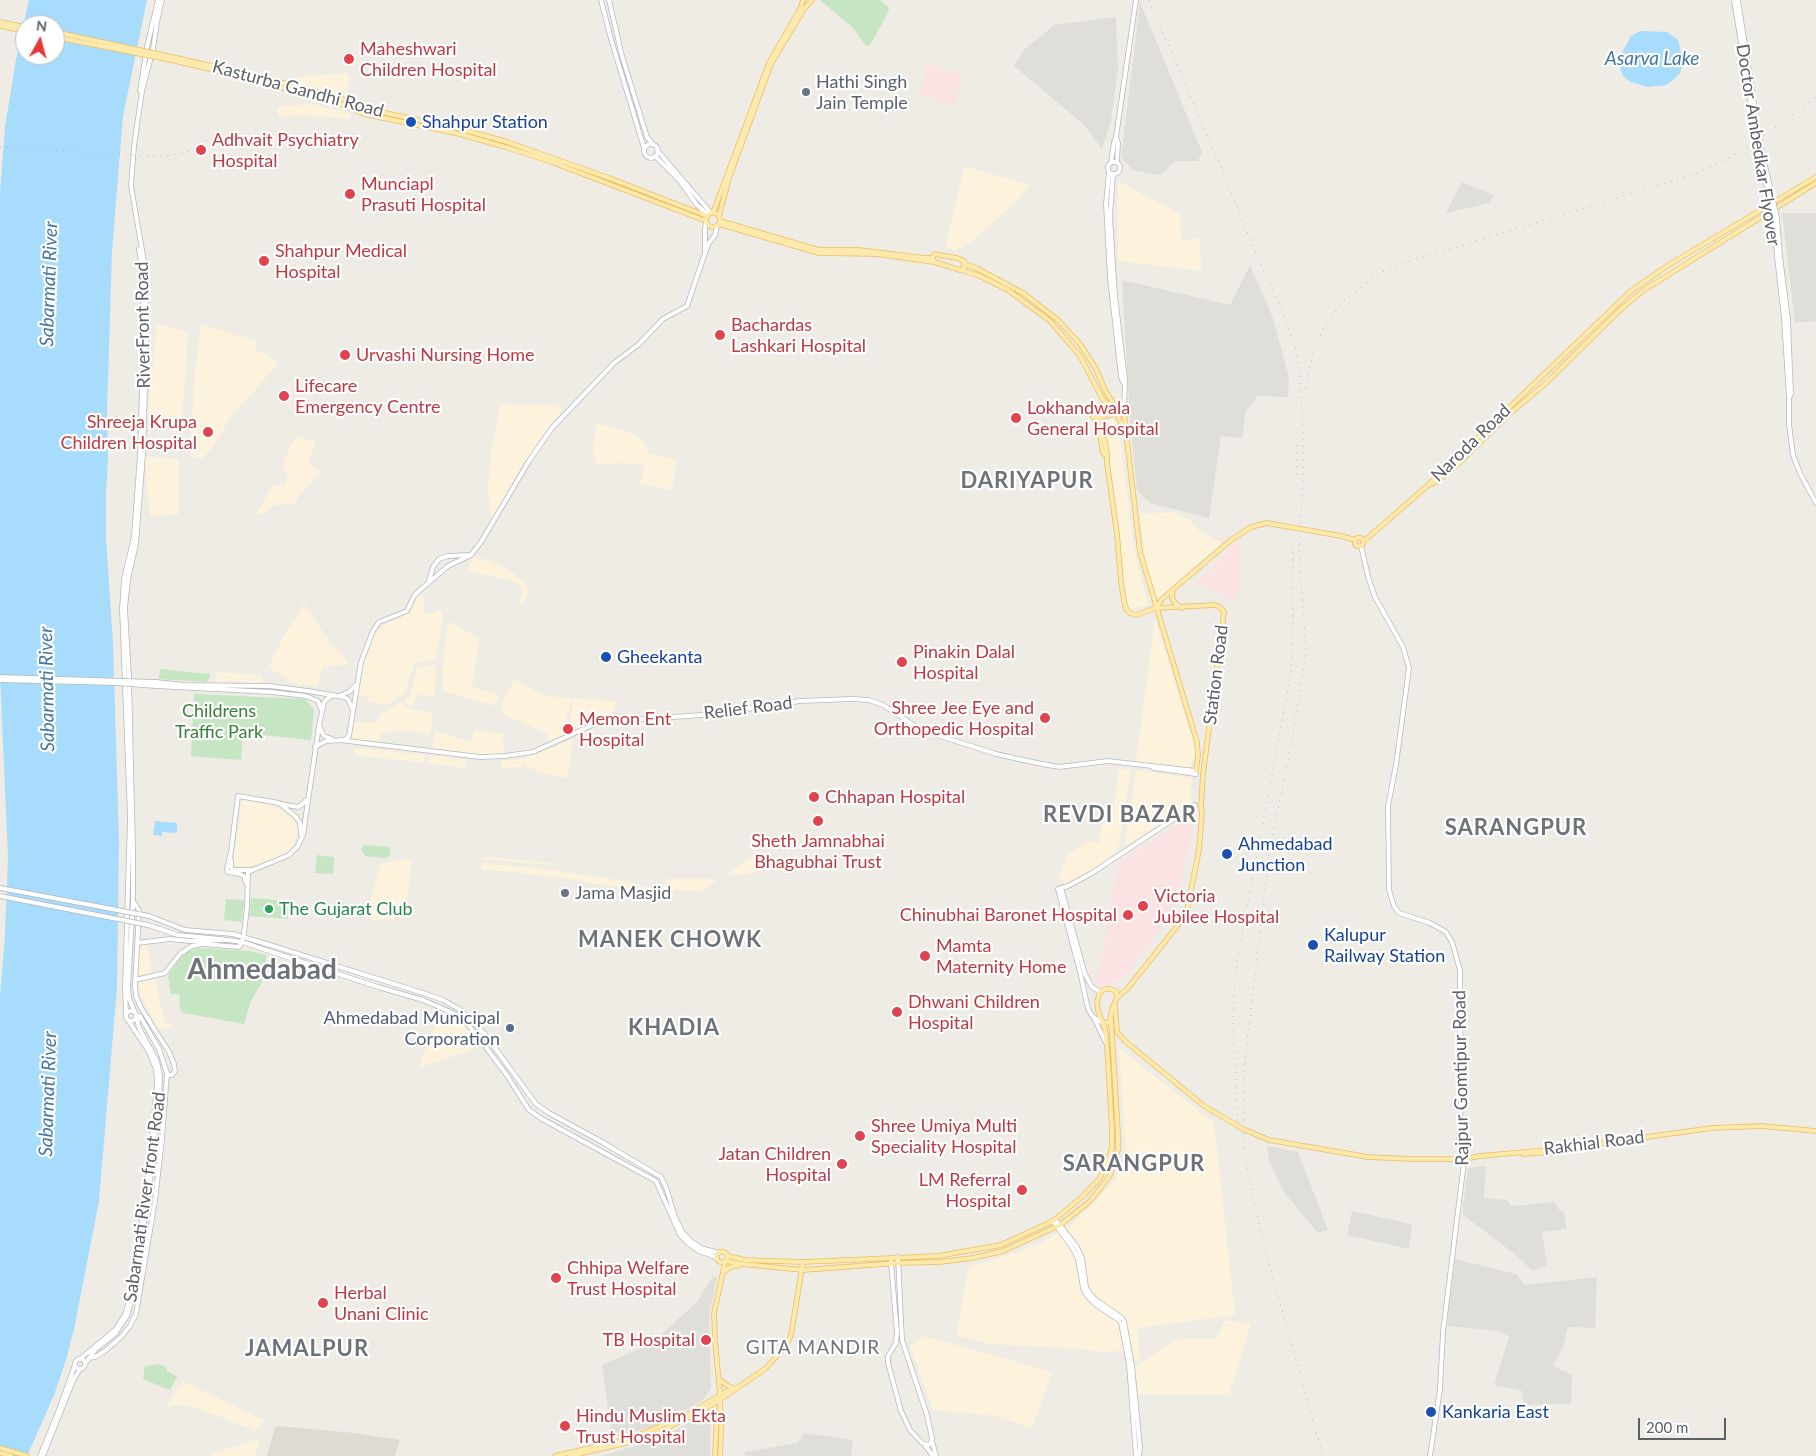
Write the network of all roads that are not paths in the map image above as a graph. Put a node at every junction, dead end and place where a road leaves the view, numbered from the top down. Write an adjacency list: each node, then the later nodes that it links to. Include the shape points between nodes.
1 (160, 0): 79 (main road, RiverFront Road, via 151,62 142,91 131,186 144,267 147,322 143,455 136,544 125,608 133,818); 91 (main road, RiverFront Road, via 144,61 132,145 130,186 142,268 144,322 140,454 133,544 124,578 122,608 130,817)
2 (601, 0): 17 (main road)
3 (609, 0): 16 (main road, via 647,137)
4 (804, 0): 25 (main road, via 769,63)
5 (812, 0): 26 (main road, via 772,64 730,178)
6 (1136, 0): 15 (main road)
7 (1736, 0): 40 (main road, Doctor Ambedkar Flyover, bridge, via 1759,155 1774,216 1776,257 1787,331 1793,455)
8 (0, 22): 9 (main road)
9 (15, 25)
10 (0, 26): 11 (main road)
11 (15, 29)
12 (65, 34): 14 (main road, bridge)
13 (65, 39): 14 (main road, bridge)
14 (172, 59): 25 (main road, Kasturba Gandhi Road, via 250,78 344,105 364,114 505,147)
15 (1116, 137): 20 (main road); 21 (main road)
16 (654, 145): 17 (main road); 18 (main road)
17 (644, 148): 19 (main road, via 646,156)
18 (657, 150): 19 (main road); 25 (main road)
19 (655, 156): 25 (main road)
20 (1117, 162): 21 (main road); 22 (main road, via 1120,165 1118,173)
21 (1110, 163): 22 (main road)
22 (1111, 173): 35 (main road, via 1106,204 1110,278 1123,382)
23 (1816, 177): 39 (main road, Naroda Road, via 1631,291)
24 (1816, 183): 39 (main road, Naroda Road, via 1644,290 1620,309 1457,465)
25 (709, 217): 26 (main road); 26 (main road, via 711,227); 27 (main road, via 705,227)
26 (719, 222): 27 (main road); 28 (main road, via 819,250 868,251)
27 (705, 253): 44 (main road, via 687,306 664,320 614,363 552,428)
28 (934, 260): 29 (main road, via 936,254 952,256); 30 (main road)
29 (965, 264): 30 (main road); 32 (main road, via 1023,293 1058,320 1080,344)
30 (961, 270): 31 (main road, via 1008,290 1050,321 1080,356)
31 (1102, 398): 33 (main road); 34 (main road)
32 (1113, 404): 33 (main road); 35 (main road)
33 (1106, 405): 34 (main road); 36 (main road)
34 (1098, 406): 37 (main road, via 1088,409)
35 (1122, 412): 36 (main road); 38 (main road)
36 (1115, 414): 37 (main road); 38 (main road, Station Road)
37 (1097, 418): 53 (main road, via 1107,452 1125,606 1134,614)
38 (1126, 432): 51 (main road, Station Road, via 1140,552)
39 (1426, 486): 42 (main road)
40 (1816, 502)
41 (1355, 540): 42 (main road); 43 (main road, via 1356,545); 50 (main road, bridge, via 1267,523 1256,525 1230,540)
42 (1364, 541): 43 (main road)
43 (1361, 546): 103 (main road, Rajpur Gomtipur Road, via 1368,580 1403,647 1409,668 1388,806 1389,890 1399,913 1430,922 1446,932 1460,970 1461,1107 1458,1140)
44 (471, 555): 45 (main road); 46 (main road)
45 (448, 556): 46 (main road); 47 (main road, via 439,559)
46 (453, 564): 48 (main road)
47 (434, 567): 48 (main road); 49 (main road)
48 (442, 571): 49 (main road)
49 (428, 584): 57 (main road, via 414,596 407,611 379,622 361,662)
50 (1173, 590): 52 (main road); 54 (main road, via 1172,598)
51 (1153, 596): 52 (main road); 53 (main road, Station Road)
52 (1162, 599): 53 (main road)
53 (1156, 608): 54 (main road, Station Road); 65 (main road, Station Road)
54 (1182, 608): 67 (main road, Station Road, via 1216,606 1224,610)
55 (0, 678): 56 (main road, bridge)
56 (156, 684): 58 (main road, via 270,686); 59 (main road, via 306,696 318,701)
57 (356, 684): 58 (main road, via 349,692); 60 (main road)
58 (338, 695): 59 (main road, via 328,698); 60 (main road, via 348,699)
59 (321, 709): 61 (main road)
60 (353, 710): 62 (main road)
61 (318, 726): 63 (main road, via 324,736); 66 (main road)
62 (350, 735): 63 (main road, via 347,739); 64 (main road)
63 (338, 740): 64 (main road, Relief Road); 66 (main road, via 326,741)
64 (354, 742): 68 (main road, Relief Road, via 480,757 505,756 534,752 616,716 628,720 725,715 800,701 852,699 883,705 915,726 945,737 1037,764 1059,767 1108,761)
65 (1197, 747): 67 (main road); 68 (main road, Station Road)
66 (314, 748): 69 (main road)
67 (1206, 748): 85 (main road, Station Road, via 1199,850 1186,915)
68 (1196, 773)
69 (307, 799): 70 (main road, via 298,807); 72 (main road)
70 (279, 803): 72 (main road, via 300,823); 73 (main road, via 238,796)
71 (1194, 805): 77 (main road, via 1092,873)
72 (301, 839): 74 (main road, via 289,855)
73 (231, 852): 74 (main road, via 233,870); 76 (main road, via 228,872 244,876)
74 (252, 870): 76 (main road, via 248,872)
75 (0, 888): 80 (main road, bridge, via 149,916 185,930 233,934)
76 (247, 888): 80 (main road)
77 (1060, 888): 86 (main road, via 1085,974); 88 (main road)
78 (0, 896): 81 (main road, bridge, via 148,925 178,935)
79 (132, 901): 82 (main road, via 139,910); 92 (main road, via 128,988)
80 (243, 938): 81 (main road); 83 (main road, via 239,947 192,946 180,954 165,973); 106 (main road, via 350,969 443,1000 459,1009 484,1032 536,1104 661,1177 683,1233 701,1248); 109 (main road, via 455,1014 478,1036 529,1110 656,1181 680,1235 688,1244)
81 (229, 940): 82 (main road, via 170,939)
82 (137, 943): 83 (main road)
83 (135, 980): 101 (main road, via 141,1008 174,1064 175,1071)
84 (1124, 983): 85 (main road)
85 (1128, 988): 89 (main road, Station Road)
86 (1095, 990): 87 (main road); 88 (main road)
87 (1100, 992): 89 (main road, via 1110,988 1116,991); 96 (main road, via 1097,1004)
88 (1086, 997): 93 (main road)
89 (1117, 998): 90 (main road)
90 (1114, 1004): 95 (main road); 99 (main road)
91 (126, 1014): 92 (main road, via 130,1011); 94 (main road, RiverFront Road)
92 (136, 1015): 94 (main road, via 133,1022); 101 (main road, via 140,1016 159,1049); 119 (main road, Sabarmati River front Road, via 139,1028 157,1061 160,1076 149,1191 127,1316 115,1334)
93 (1093, 1017): 96 (main road); 100 (main road)
94 (128, 1020): 120 (main road, RiverFront Road, via 149,1052 156,1069 157,1083 142,1219 125,1314 116,1329)
95 (1111, 1020): 96 (main road); 98 (main road)
96 (1103, 1022): 97 (main road)
97 (1105, 1029): 98 (main road, Rakhial Road); 100 (main road)
98 (1111, 1033): 99 (main road, Rakhial Road); 105 (main road, via 1118,1150 1106,1180 1088,1202)
99 (1117, 1035): 103 (main road, Rakhial Road, bridge, via 1204,1106 1269,1140 1370,1157)
100 (1107, 1045): 104 (main road, via 1112,1131 1109,1157 1100,1178)
101 (167, 1075): 119 (main road, via 155,1201 136,1314 121,1337 105,1351)
102 (1816, 1132): 103 (main road, Rakhial Road, via 1762,1126 1712,1128)
103 (1464, 1160): 141 (main road, Rajpur Gomtipur Road)
104 (1054, 1220): 105 (main road); 108 (main road, via 1001,1245 938,1256)
105 (1059, 1226): 112 (main road, via 1003,1250 980,1256 940,1262); 132 (main road, via 1077,1247 1090,1294 1122,1320 1132,1365)
106 (719, 1252): 109 (main road); 110 (main road, via 725,1252)
107 (890, 1257): 108 (main road); 111 (main road); 114 (main road)
108 (898, 1257): 112 (main road)
109 (717, 1260): 110 (main road)
110 (727, 1260): 111 (main road); 113 (main road); 116 (main road)
111 (803, 1262): 115 (main road)
112 (898, 1263): 114 (main road); 117 (main road)
113 (742, 1264): 115 (main road); 116 (main road)
114 (891, 1264): 115 (main road); 118 (main road, via 897,1324)
115 (803, 1270): 125 (main road, via 786,1346 765,1369)
116 (724, 1272): 124 (main road, via 714,1313)
117 (904, 1347): 118 (main road); 128 (main road, via 920,1390)
118 (893, 1348): 129 (main road, via 888,1363 901,1411 910,1430)
119 (90, 1358): 121 (main road, Sabarmati River front Road)
120 (80, 1359): 121 (main road); 122 (main road)
121 (85, 1364): 123 (main road)
122 (75, 1365): 123 (main road); 135 (main road)
123 (80, 1369): 135 (main road)
124 (719, 1379): 125 (main road); 126 (main road)
125 (734, 1389): 126 (main road)
126 (720, 1397): 127 (main road); 136 (main road, via 685,1416 629,1439); 137 (main road, via 664,1429 630,1442)
127 (720, 1408): 138 (main road); 139 (main road)
128 (932, 1438): 129 (main road, via 928,1445); 140 (main road)
129 (922, 1443): 140 (main road)
130 (0, 1448): 134 (main road)
131 (0, 1453): 133 (main road)
132 (1138, 1455)
133 (11, 1456)
134 (27, 1456)
135 (41, 1456)
136 (555, 1456)
137 (570, 1456)
138 (715, 1456)
139 (720, 1456)
140 (935, 1456)
141 (1430, 1456)

